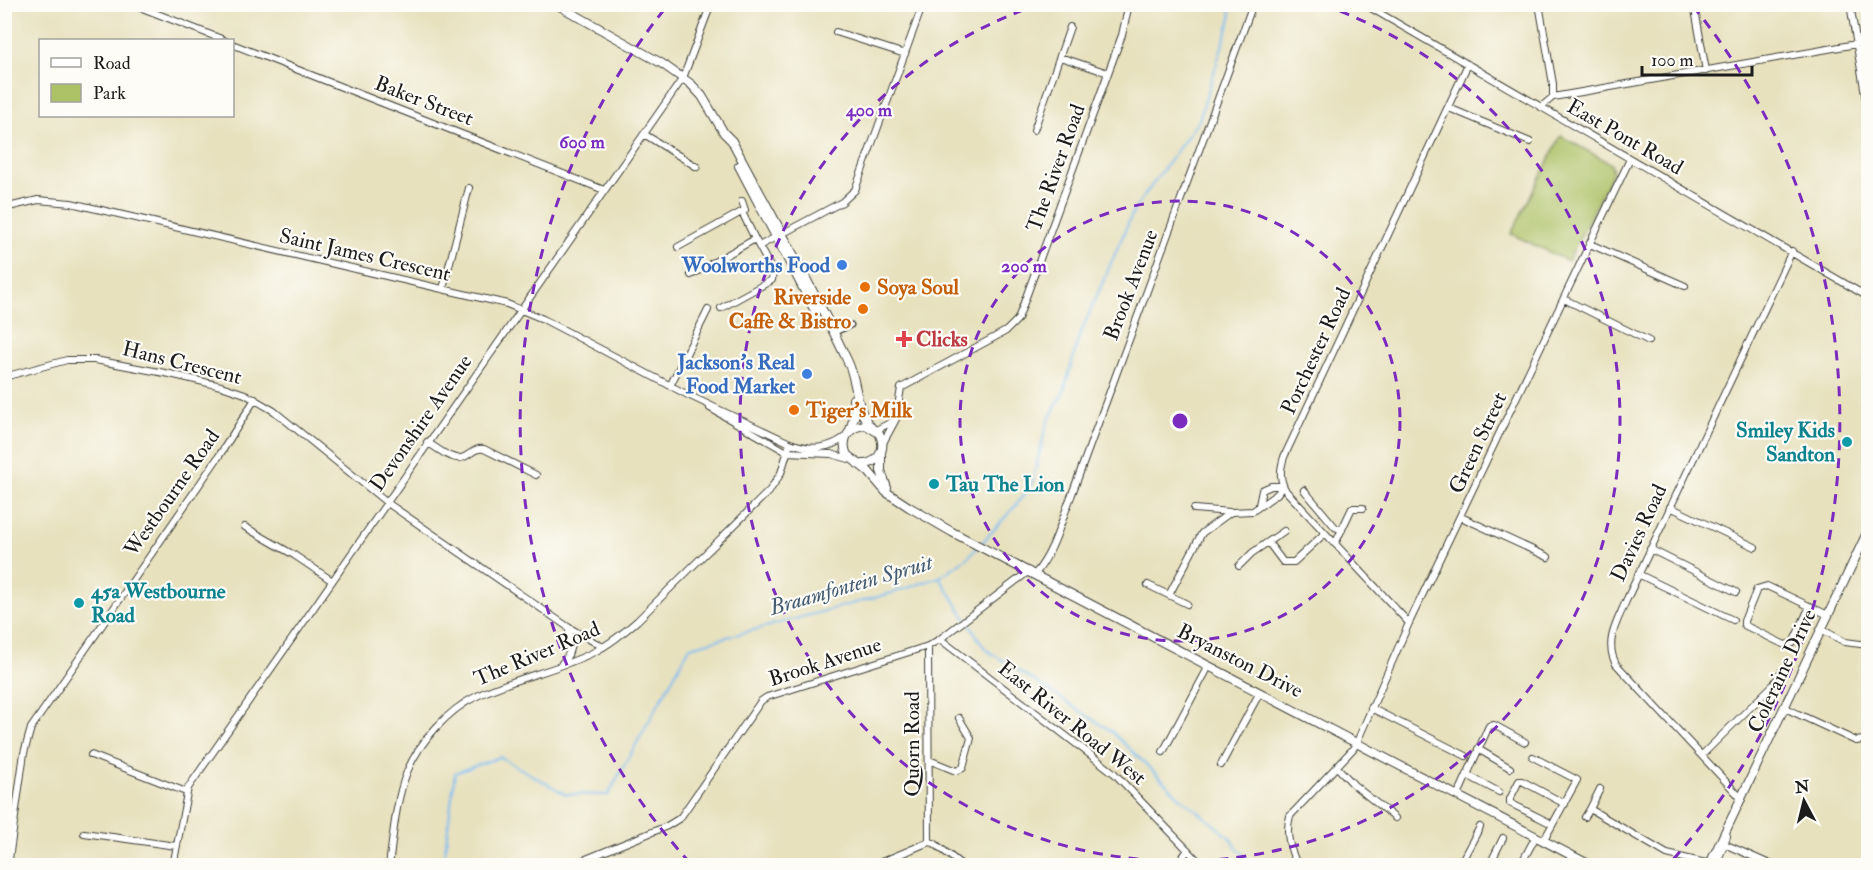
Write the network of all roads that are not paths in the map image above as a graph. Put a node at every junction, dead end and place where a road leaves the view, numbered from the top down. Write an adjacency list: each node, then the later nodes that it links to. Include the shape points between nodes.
1 (132, 4): 13 (street)
2 (556, 4): 22 (main road)
3 (711, 4): 22 (street, Devonshire Avenue)
4 (923, 4): 17 (street)
5 (1129, 4): 21 (street, The River Road)
6 (1253, 4): 88 (street, Brook Avenue, via 1072,494 1042,567)
7 (1364, 4): 19 (street, East Pont Road)
8 (1539, 4): 23 (street)
9 (1694, 4): 20 (street)
10 (1850, 4): 15 (street)
11 (1070, 27): 18 (street)
12 (837, 32): 17 (street)
13 (221, 39)
14 (1869, 42): 15 (street)
15 (1857, 44): 20 (street); 26 (street)
16 (234, 45): 33 (street, Baker Street)
17 (905, 54): 37 (street, via 855,190 842,202)
18 (1060, 57): 21 (street); 27 (street)
19 (1468, 64): 24 (street, East Pont Road); 25 (street, Porchester Road)
20 (1706, 71): 23 (street)
21 (1107, 72): 58 (street, The River Road, via 1018,320 1006,331 901,388)
22 (683, 78): 28 (street, Devonshire Avenue); 37 (main road, via 702,96 732,141)
23 (1553, 96): 24 (street)
24 (1541, 107): 30 (street, East Pont Road)
25 (1449, 108): 29 (street); 67 (street, Porchester Road, via 1284,457 1280,477)
26 (1869, 112)
27 (1034, 130)
28 (644, 134): 31 (street); 33 (street, Devonshire Avenue)
29 (1530, 142)
30 (1630, 159): 39 (street, Green Street); 42 (street, East Pont Road)
31 (697, 167)
32 (469, 188): 45 (street)
33 (604, 190): 49 (street, Devonshire Avenue)
34 (742, 201): 36 (street, via 746,209)
35 (4, 208): 45 (street, Saint James Crescent, via 38,200 60,201)
36 (742, 212): 38 (street); 41 (street)
37 (779, 236): 40 (street); 52 (main road); 60 (main road, via 846,371 855,409)
38 (755, 239): 40 (street); 43 (street)
39 (1590, 244): 44 (street); 47 (street, Green Street)
40 (759, 246): 48 (street, via 772,280)
41 (678, 247)
42 (1792, 251): 46 (street, East Pont Road); 72 (street, Davies Road)
43 (690, 275)
44 (1685, 286)
45 (443, 289): 49 (street, Saint James Crescent)
46 (1869, 297)
47 (1564, 299): 53 (street); 76 (street, Green Street)
48 (721, 308)
49 (521, 309): 55 (street, Saint James Crescent); 61 (street, Devonshire Avenue)
50 (708, 310): 55 (street)
51 (851, 325): 52 (street)
52 (833, 333): 59 (main road, via 852,374 863,415)
53 (1649, 342)
54 (4, 377): 56 (street, Hans Crescent, via 67,360 95,360 221,386)
55 (670, 386): 57 (street, Saint James Crescent)
56 (255, 399): 70 (street, Hans Crescent); 146 (street, Westbourne Road, via 31,728)
57 (700, 400): 62 (street, Saint James Crescent); 64 (street, Saint James Crescent)
58 (896, 418): 59 (street); 63 (street, The River Road)
59 (874, 428): 60 (main road, via 860,426); 63 (main road)
60 (848, 434): 62 (street, Saint James Crescent, via 836,444 822,448); 65 (main road, via 844,449)
61 (427, 442): 66 (street, via 456,459 483,449); 70 (street, Devonshire Avenue)
62 (790, 443): 64 (street, The River Road)
63 (883, 447): 65 (main road, via 876,460); 69 (main road, via 880,471)
64 (787, 452): 65 (street, Saint James Crescent, via 836,454); 104 (street, The River Road, via 781,473 770,490 637,621)
65 (854, 462): 69 (main road, Bryanston Drive)
66 (536, 475)
67 (1283, 486): 71 (street); 71 (street, via 1262,490); 81 (street)
68 (1304, 490): 78 (street, via 1335,527)
69 (890, 494): 88 (main road, Bryanston Drive, via 952,532)
70 (386, 502): 90 (street, Devonshire Avenue); 99 (street, Hans Crescent)
71 (1259, 505): 75 (street, via 1253,510)
72 (1670, 507): 84 (street); 85 (street, Davies Road)
73 (1363, 508): 78 (street, via 1352,508)
74 (1194, 509): 75 (street)
75 (1231, 512): 93 (street, via 1200,536)
76 (1461, 517): 86 (street); 98 (street, Green Street)
77 (245, 527): 90 (street)
78 (1342, 530): 83 (street)
79 (1284, 531): 82 (street)
80 (1869, 531): 96 (street, Coleraine Drive)
81 (1325, 533): 82 (street, via 1294,562 1283,562); 83 (street)
82 (1268, 542): 87 (street)
83 (1335, 544): 98 (street)
84 (1755, 547)
85 (1650, 549): 89 (street, Davies Road); 92 (street)
86 (1548, 557)
87 (1239, 566)
88 (1032, 573): 101 (street, Brook Avenue); 105 (main road, Bryanston Drive)
89 (1638, 574): 97 (street); 118 (street, Davies Road, via 1610,640 1611,654)
90 (331, 580): 127 (street, Devonshire Avenue)
91 (1148, 585): 93 (street)
92 (1736, 592)
93 (1169, 595): 94 (street)
94 (1187, 604)
95 (1810, 606): 95 (street, via 1761,586 1744,625 1789,645); 96 (street)
96 (1828, 615): 100 (street, Coleraine Drive)
97 (1733, 620)
98 (1409, 623): 109 (street, Green Street)
99 (568, 627): 104 (street, Hans Crescent); 106 (street, via 570,650)
100 (1821, 629): 103 (street, via 1845,642); 110 (street, Coleraine Drive)
101 (940, 639): 102 (street, Brook Avenue); 143 (street, East River Road West, via 1114,773)
102 (928, 645): 121 (street, Quorn Road); 149 (street, Brook Avenue, via 766,697 680,818)
103 (1869, 645)
104 (603, 647): 106 (street, The River Road)
105 (1209, 666): 108 (main road, Bryanston Drive); 116 (street)
106 (557, 668): 148 (street, The River Road, via 474,697 422,744 403,782)
107 (1781, 672): 118 (street, via 1774,684)
108 (1260, 692): 113 (main road, Bryanston Drive); 122 (street)
109 (1371, 708): 113 (street, Green Street); 119 (street)
110 (1785, 708): 112 (street, via 1856,741); 130 (street, Coleraine Drive)
111 (959, 718): 121 (street, via 971,738 963,768 956,771)
112 (1863, 740)
113 (1357, 742): 123 (street, Green Street); 129 (main road, Bryanston Drive)
114 (1525, 742): 115 (street, via 1491,725)
115 (1478, 749): 124 (street); 125 (street)
116 (1163, 752)
117 (91, 755): 127 (street)
118 (1702, 755): 130 (street, Davies Road)
119 (1466, 756)
120 (1533, 757): 131 (street, via 1577,780)
121 (929, 760): 140 (street, Quorn Road)
122 (1221, 765)
123 (1337, 766): 134 (street, via 1358,790); 154 (street, Green Street, via 1290,816 1289,840)
124 (1510, 768)
125 (1467, 775): 128 (street); 129 (street)
126 (1600, 789): 132 (street)
127 (186, 792): 142 (street, Devonshire Avenue)
128 (1499, 792)
129 (1458, 795): 139 (main road, Bryanston Drive)
130 (1742, 799): 141 (street, Coleraine Drive)
131 (1565, 804): 135 (street, via 1519,782 1510,804); 139 (street)
132 (1590, 809): 133 (street); 145 (street, via 1667,855)
133 (1585, 817)
134 (1395, 818)
135 (1548, 822)
136 (1480, 827): 155 (street)
137 (84, 832): 142 (street)
138 (1503, 838): 156 (street)
139 (1540, 838): 144 (main road, Bryanston Drive); 157 (street)
140 (929, 842): 150 (street); 151 (street)
141 (1722, 843): 145 (street, Coleraine Drive); 160 (street)
142 (176, 846): 147 (street, Devonshire Avenue)
143 (1188, 850): 152 (street); 153 (street, East River Road West)
144 (1575, 856): 158 (main road, Bryanston Drive); 159 (main road, Bryanston Drive)
145 (1713, 862)
146 (8, 866)
147 (173, 866)
148 (388, 866)
149 (569, 866)
150 (872, 866)
151 (963, 866)
152 (1176, 866)
153 (1203, 866)
154 (1298, 866)
155 (1459, 866)
156 (1489, 866)
157 (1520, 866)
158 (1592, 866)
159 (1597, 866)
160 (1774, 866)

